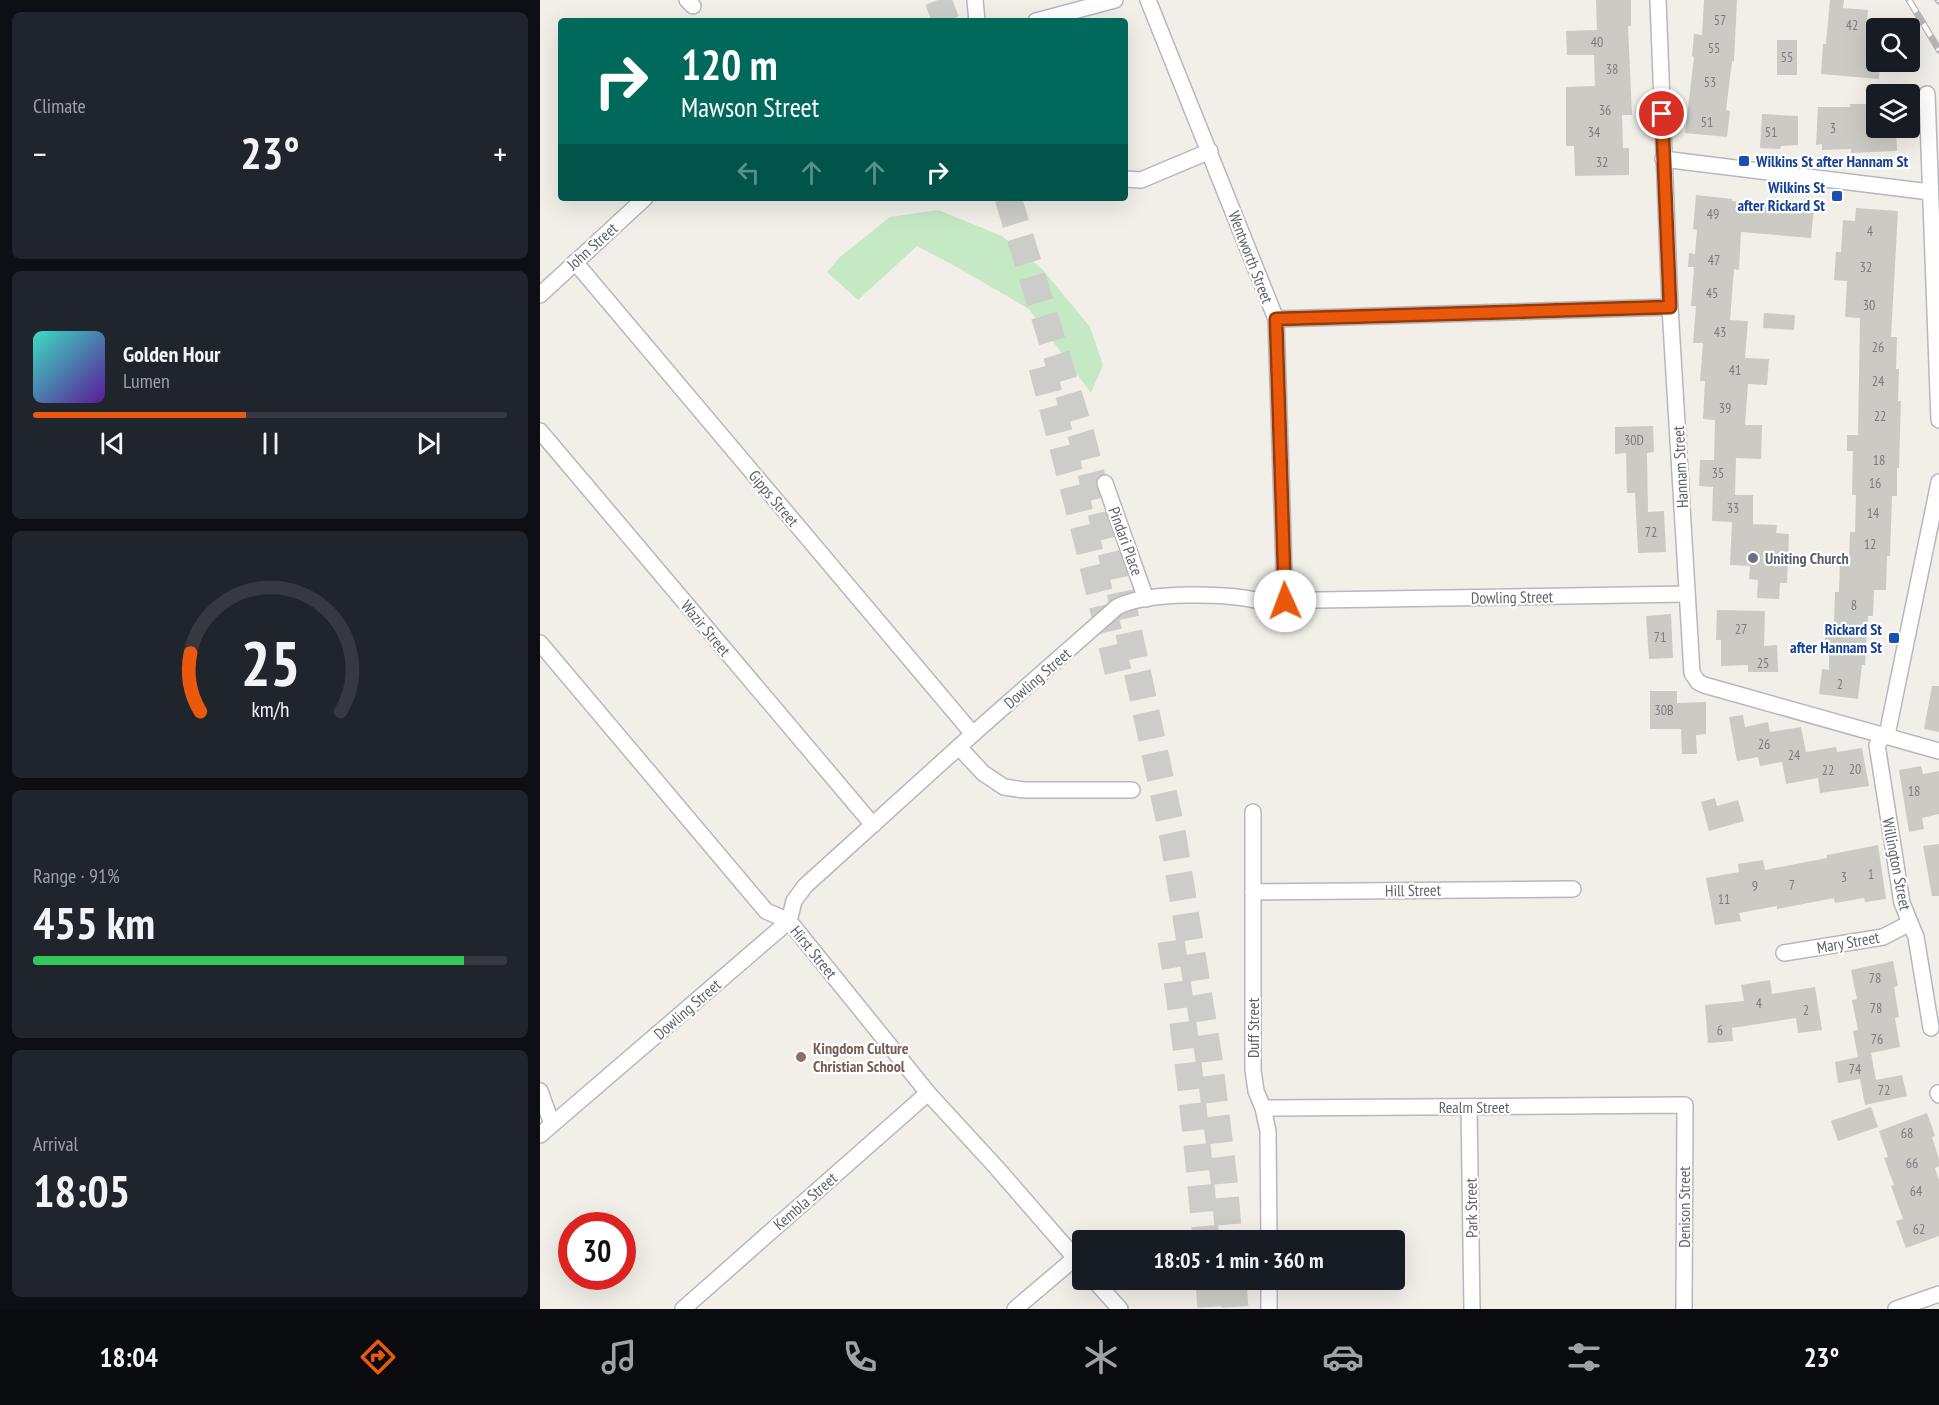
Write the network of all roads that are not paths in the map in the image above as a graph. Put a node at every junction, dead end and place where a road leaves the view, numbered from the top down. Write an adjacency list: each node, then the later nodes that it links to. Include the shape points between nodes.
1 (975, 0): 5 (street)
2 (1115, 0): 6 (street)
3 (1148, 0): 8 (street, Wentworth Street)
4 (1658, 0): 9 (street, Hannam Street)
5 (977, 18)
6 (1047, 18)
7 (1927, 94): 11 (street)
8 (1210, 151): 10 (street, via 1141,180); 17 (street, Wentworth Street)
9 (1663, 159): 11 (street); 15 (street, Hannam Street)
10 (1128, 179)
11 (1930, 192): 16 (street)
12 (642, 201): 13 (street, John Street)
13 (575, 262): 14 (street, John Street); 26 (street, Gipps Street)
14 (540, 295)
15 (1670, 307): 17 (street); 22 (street, Hannam Street)
16 (1936, 313): 18 (street)
17 (1276, 319): 24 (street, Wentworth Street)
18 (1939, 420)
19 (540, 431): 32 (street, Wazir Street)
20 (1939, 482): 27 (street, Willington Street)
21 (1105, 483): 23 (street, Pindari Place)
22 (1687, 594): 24 (street, Dowling Street); 27 (street, Hannam Street, via 1691,668 1698,682)
23 (1146, 598): 24 (street, Dowling Street); 26 (street, Dowling Street, via 1117,607)
24 (1285, 601)
25 (540, 643): 35 (street, Hirst Street, via 766,911)
26 (973, 734): 28 (street, Dowling Street)
27 (1884, 735): 29 (street, Hannam Street); 36 (street, Willington Street, via 1877,745 1902,903)
28 (959, 747): 30 (street, via 982,773 1004,787); 32 (street, Dowling Street)
29 (1939, 751)
30 (1132, 790)
31 (1253, 812): 34 (street, Duff Street)
32 (873, 825): 35 (street, Dowling Street, via 805,886 794,901)
33 (1573, 889): 34 (street, Hill Street)
34 (1253, 892): 43 (street, Duff Street, via 1253,1070)
35 (789, 921): 40 (street, Hirst Street); 44 (street, Dowling Street)
36 (1910, 923): 37 (street, Mary Street, via 1883,937); 38 (street, Willington Street, via 1916,937)
37 (1784, 953)
38 (1931, 1028)
39 (540, 1091): 44 (street)
40 (928, 1093): 47 (street, Hirst Street); 52 (street, Kembla Street)
41 (1685, 1105): 42 (street, Realm Street); 57 (street, Denison Street)
42 (1469, 1107): 43 (street, Realm Street); 56 (street, Park Street)
43 (1263, 1108): 46 (street, Duff Street, via 1269,1131)
44 (552, 1124): 45 (street, Dowling Street)
45 (540, 1135)
46 (1269, 1230)
47 (1072, 1254)
48 (1072, 1267): 53 (street)
49 (1103, 1290): 54 (street)
50 (1269, 1290): 55 (street)
51 (1939, 1294): 58 (street)
52 (683, 1309)
53 (1015, 1309)
54 (1120, 1309)
55 (1269, 1309)
56 (1472, 1309)
57 (1684, 1309)
58 (1896, 1309)

